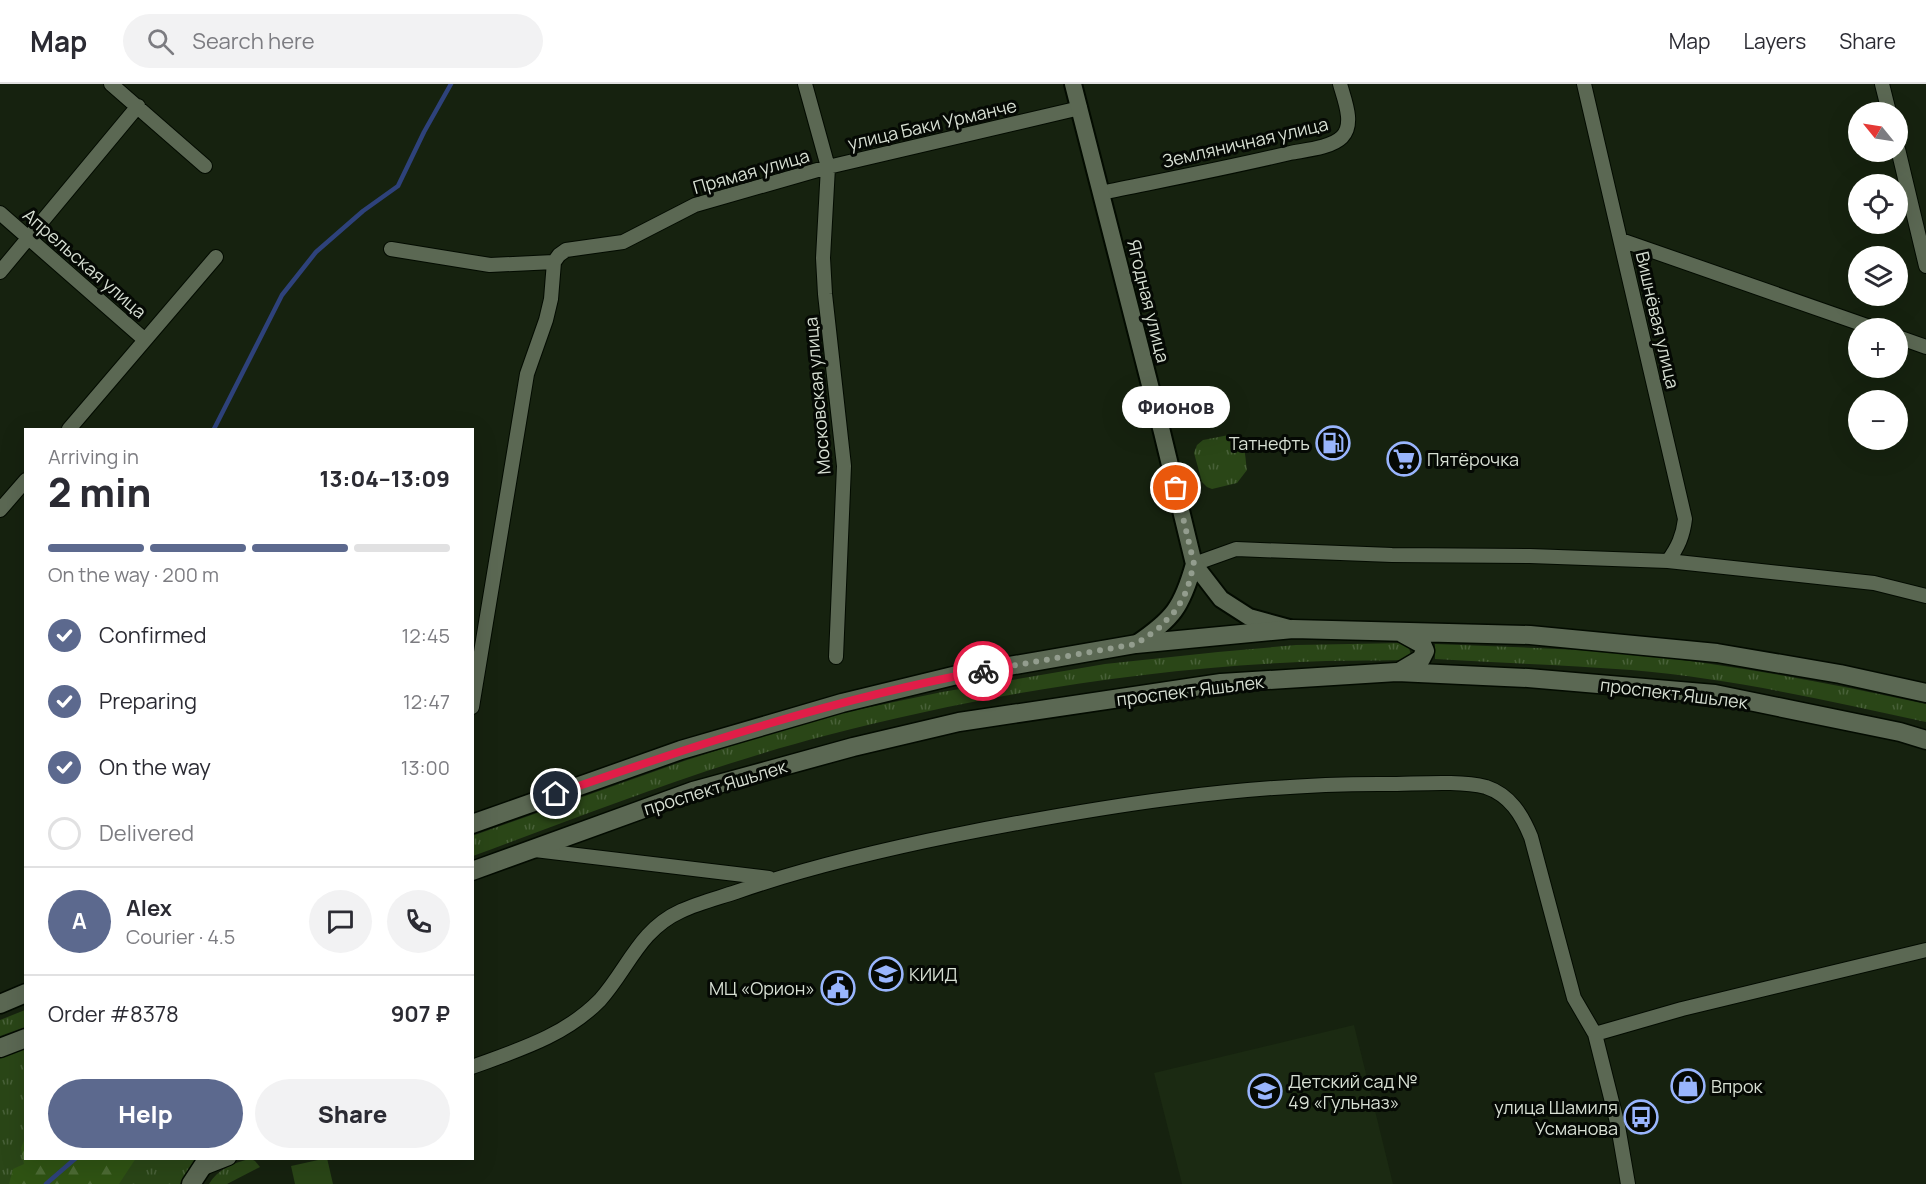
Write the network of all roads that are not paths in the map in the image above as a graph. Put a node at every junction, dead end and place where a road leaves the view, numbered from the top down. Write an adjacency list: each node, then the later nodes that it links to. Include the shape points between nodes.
1 (111, 84): 8 (street)
2 (805, 84): 12 (street, Московская улица)
3 (1073, 84): 9 (street, Ягодная улица)
4 (1340, 84): 13 (street, Земляничная улица, via 1347,129 1330,144)
5 (1584, 84): 16 (street, Вишнёвая улица)
6 (1882, 84): 7 (street)
7 (1886, 102)
8 (138, 106): 11 (street); 15 (street)
9 (1080, 108): 12 (street, улица Баки Урманче); 13 (street, Ягодная улица)
10 (1901, 162): 20 (street)
11 (205, 166)
12 (828, 167): 19 (street, Прямая улица, via 695,205 623,242 566,250); 35 (street, Московская улица, via 823,258 844,466)
13 (1101, 193): 30 (street, Ягодная улица)
14 (0, 213): 15 (street, Апрельская улица)
15 (29, 237): 21 (street); 23 (street, Апрельская улица)
16 (1621, 240): 22 (street); 29 (street, Вишнёвая улица, via 1685,519 1683,536)
17 (391, 249): 19 (street, via 490,265)
18 (216, 257): 23 (street)
19 (554, 262): 38 (street, via 546,320 527,374)
20 (1926, 266)
21 (0, 272)
22 (1848, 319)
23 (145, 340): 26 (street)
24 (1908, 341): 25 (street)
25 (1926, 347)
26 (70, 428)
27 (24, 482): 28 (street)
28 (0, 510)
29 (1668, 561): 30 (street, via 1236,549); 31 (street, via 1874,584)
30 (1194, 564): 32 (street, via 1230,605 1249,617); 34 (street, via 1177,609)
31 (1926, 596)
32 (1293, 629): 33 (main road); 34 (main road)
33 (1402, 633): 36 (main road, via 1422,644 1425,651 1421,659); 37 (main road, via 1530,635 1717,653)
34 (1136, 644): 40 (main road, via 957,675 842,703 681,750)
35 (836, 657)
36 (1397, 672): 39 (main road, проспект Яшьлек, via 1528,678 1715,694); 41 (main road, проспект Яшьлек, via 1221,683 959,722 693,791)
37 (1926, 693)
38 (474, 695)
39 (1926, 740)
40 (474, 823)
41 (530, 849): 42 (main road, проспект Яшьлек); 43 (street)
42 (474, 870)
43 (774, 879): 47 (street, via 876,851 1078,811 1265,787 1466,784 1502,795 1522,818 1531,837 1574,998); 50 (street, via 681,911 642,940 601,998 582,1016 535,1044)
44 (1926, 950): 47 (street)
45 (24, 994): 46 (main road)
46 (0, 1004)
47 (1595, 1034): 53 (street)
48 (24, 1039): 49 (main road)
49 (0, 1048)
50 (474, 1066)
51 (224, 1160): 52 (street)
52 (200, 1170)
53 (1628, 1184)

